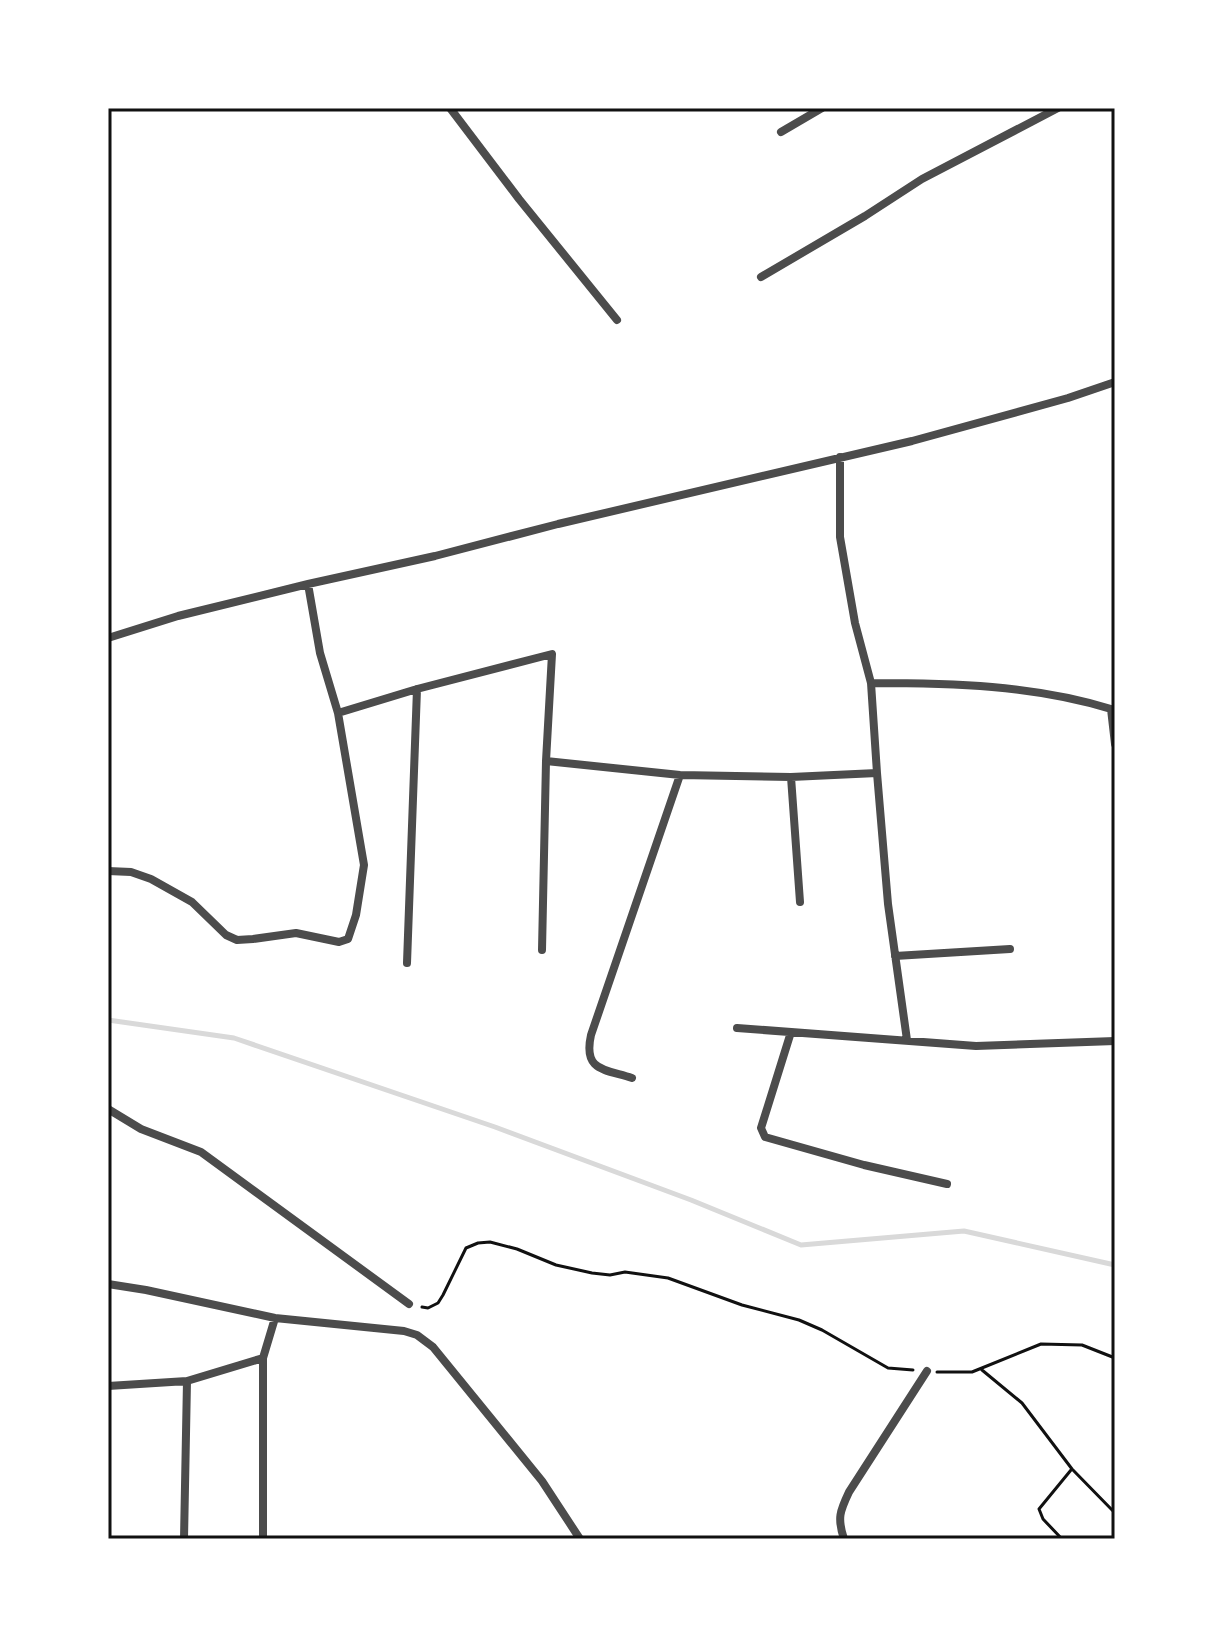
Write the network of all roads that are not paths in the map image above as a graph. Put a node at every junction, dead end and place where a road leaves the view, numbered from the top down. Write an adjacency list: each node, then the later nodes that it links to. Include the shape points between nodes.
1 (450, 108): 6 (street)
2 (822, 108): 4 (street)
3 (1058, 108): 5 (street, via 922,179)
4 (781, 132)
5 (761, 277)
6 (617, 320)
7 (1115, 382): 8 (street)
8 (840, 457): 9 (street); 11 (street, via 840,537)
9 (308, 584): 10 (street); 13 (street)
10 (108, 638)
11 (871, 683): 14 (street, via 1006,688 1092,703 1111,709); 16 (street)
12 (417, 689): 13 (street); 15 (street, via 552,654); 24 (street)
13 (338, 713): 19 (street, via 364,865 348,939 339,942 296,933 237,940 192,902 151,879)
14 (1115, 744)
15 (546, 761): 17 (street); 22 (street)
16 (877, 773): 18 (street); 23 (street)
17 (680, 775): 18 (street); 29 (street, via 588,1050 600,1068)
18 (791, 777): 20 (street)
19 (108, 871)
20 (800, 902)
21 (1010, 949): 23 (street)
22 (542, 950)
23 (895, 956): 27 (street)
24 (407, 963)
25 (737, 1028): 26 (street)
26 (791, 1032): 27 (street); 31 (street, via 761,1128 765,1137)
27 (907, 1040): 28 (street, via 976,1046)
28 (1115, 1041)
29 (632, 1078)
30 (108, 1109): 33 (street, via 141,1129 201,1152)
31 (947, 1184)
32 (108, 1284): 34 (street)
33 (409, 1304)
34 (275, 1318): 35 (street); 41 (street, via 417,1335 433,1347 542,1481)
35 (263, 1358): 37 (street); 40 (street)
36 (927, 1371): 42 (street, via 849,1492 840,1511)
37 (187, 1381): 38 (street); 39 (street)
38 (108, 1386)
39 (184, 1539)
40 (263, 1539)
41 (580, 1539)
42 (844, 1539)

